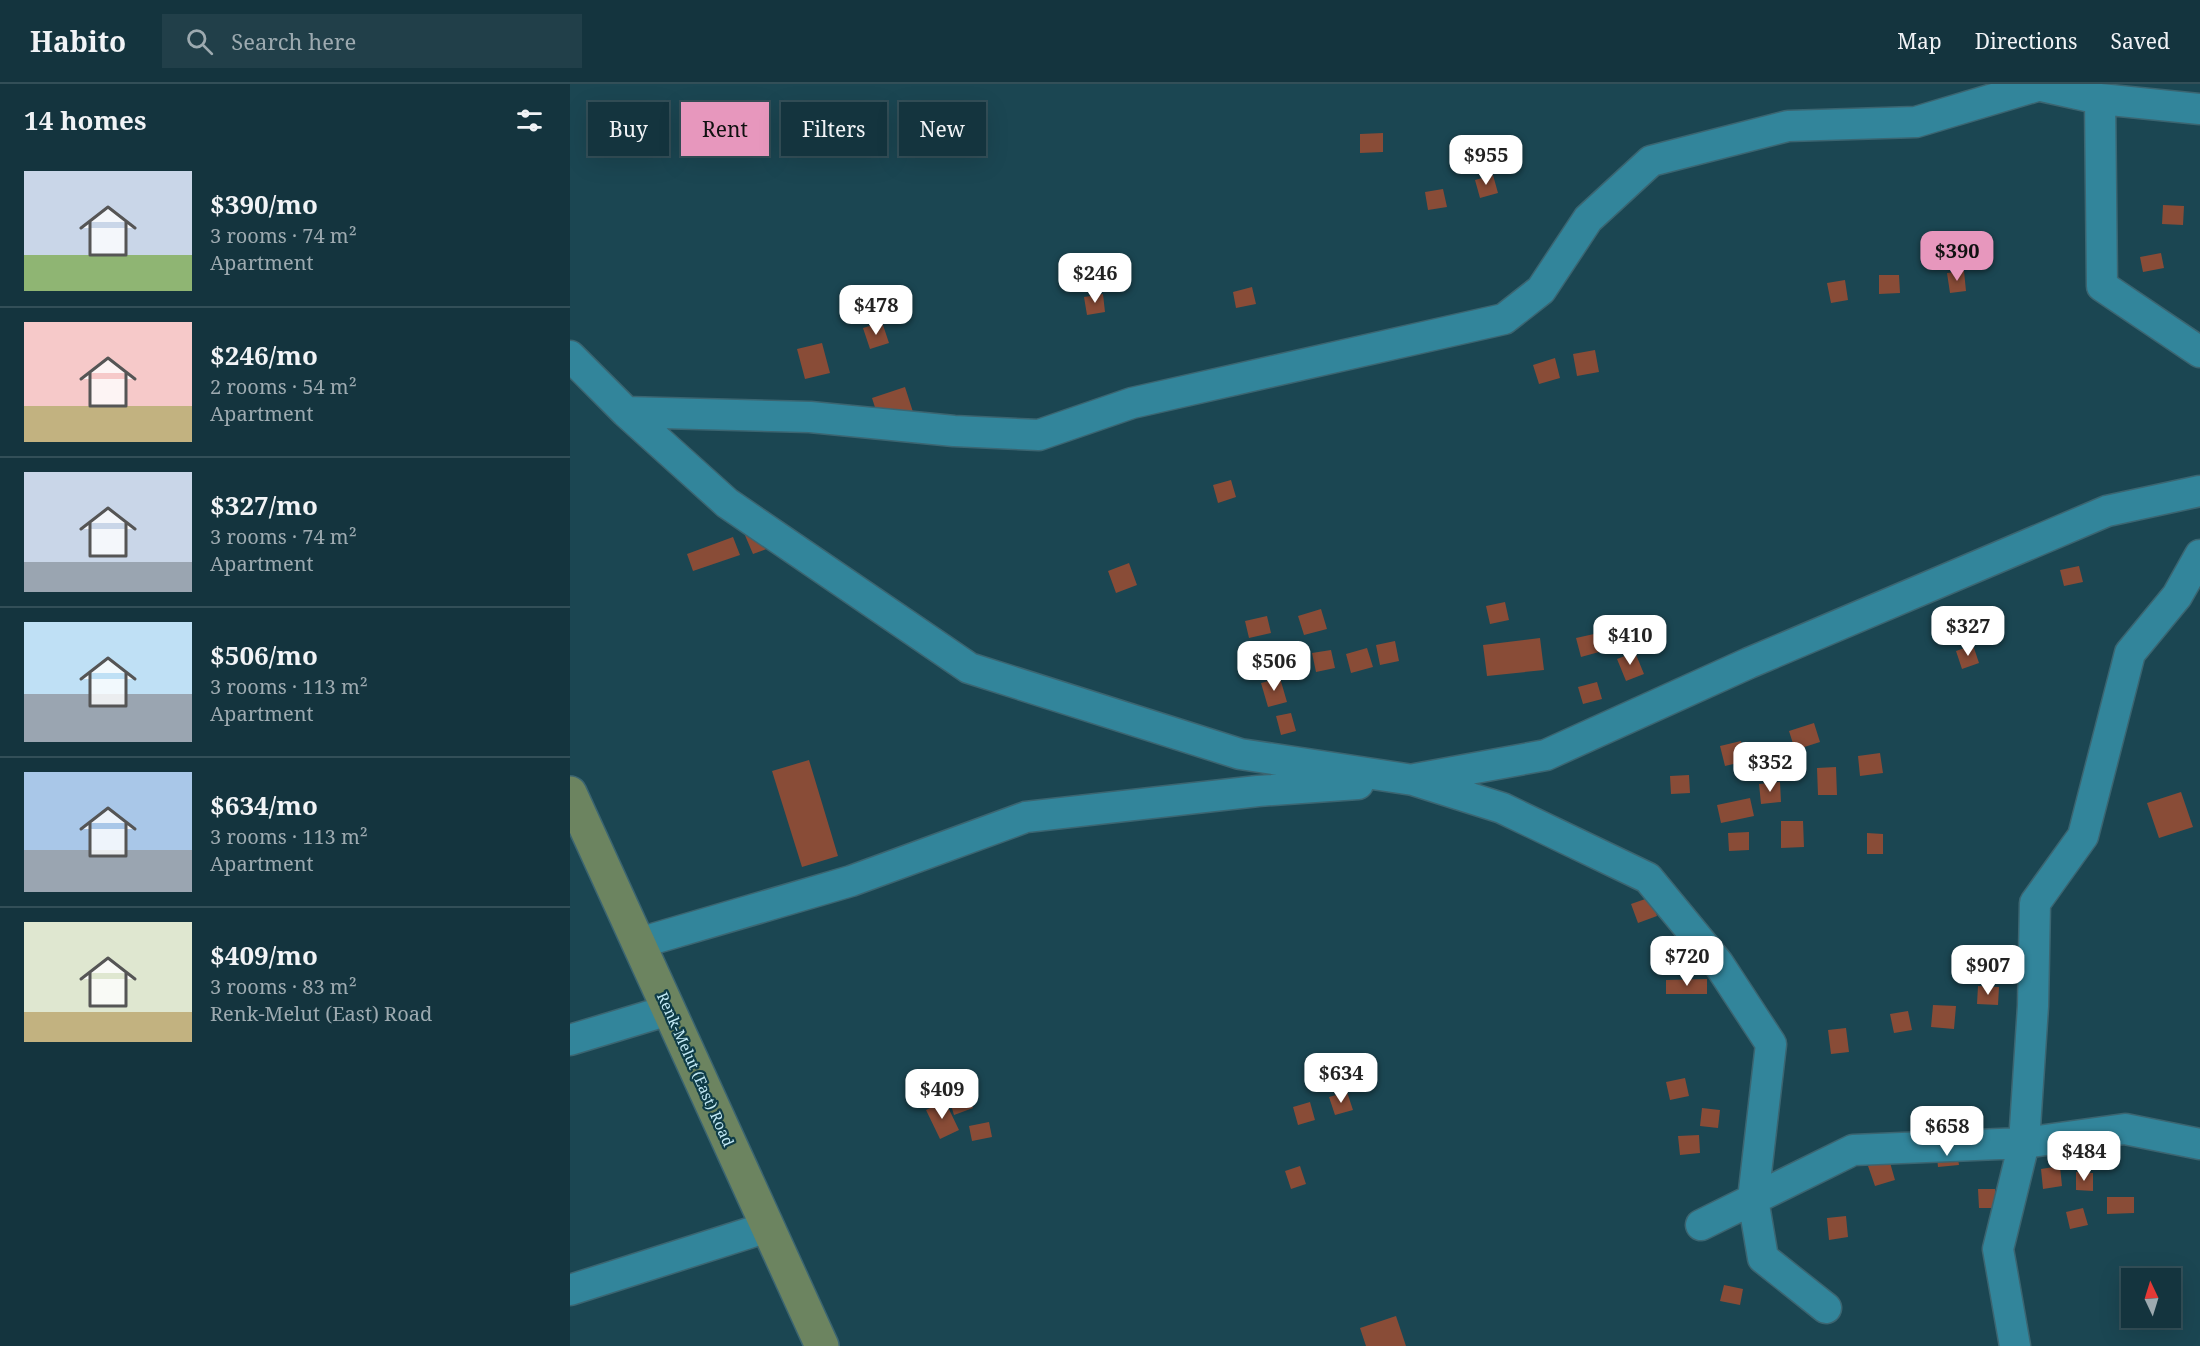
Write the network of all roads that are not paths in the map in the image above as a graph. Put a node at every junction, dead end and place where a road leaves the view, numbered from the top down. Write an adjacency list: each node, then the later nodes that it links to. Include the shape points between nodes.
1 (2034, 85): 2 (street); 6 (street, via 1916,122 1788,126 1651,161 1588,219 1541,290 1504,319 1132,403 1039,435 810,417)
2 (2100, 99): 3 (street); 4 (street, via 2102,286)
3 (2200, 109)
4 (2200, 352)
5 (570, 356): 6 (street)
6 (626, 412): 9 (street, via 727,503 969,668 1240,754)
7 (2200, 491): 9 (street, via 2107,511 1749,663 1546,755)
8 (2200, 555): 14 (street, via 2177,596 2130,653 2083,836 2035,903)
9 (1413, 780): 11 (street, via 1258,791 1026,817 851,881); 16 (street, via 1502,808 1648,878 1718,963 1771,1044)
10 (570, 793): 11 (main road, Renk-Melut (East) Road)
11 (639, 943): 12 (main road, Renk-Melut (East) Road)
12 (669, 1010): 13 (street); 18 (main road, Renk-Melut (East) Road)
13 (570, 1040)
14 (2024, 1143): 15 (street, via 2125,1129); 16 (street, via 1853,1150); 22 (street, via 1998,1249)
15 (2200, 1144)
16 (1753, 1199): 17 (street); 20 (street, via 1763,1258)
17 (1701, 1225)
18 (768, 1227): 19 (street); 21 (main road, Renk-Melut (East) Road)
19 (570, 1290)
20 (1826, 1308)
21 (822, 1346)
22 (2015, 1346)

